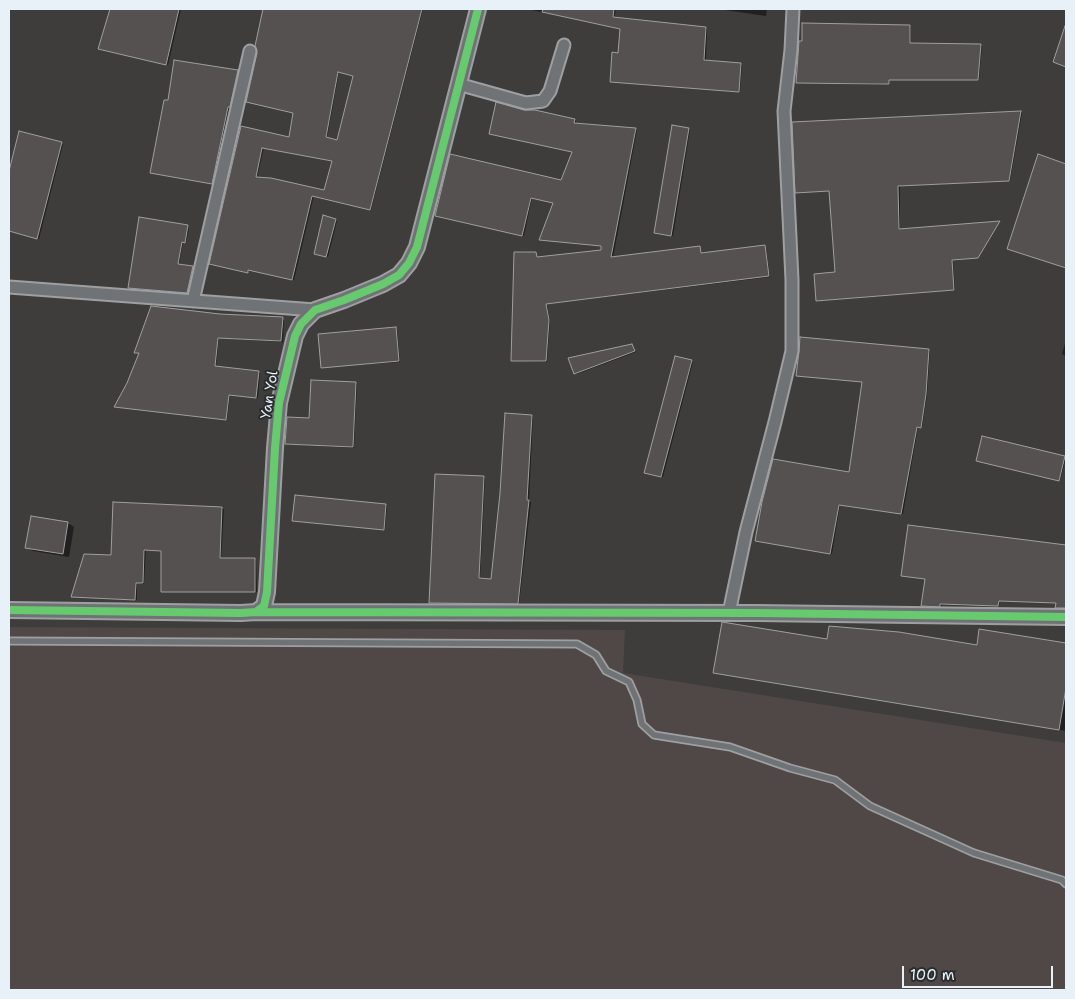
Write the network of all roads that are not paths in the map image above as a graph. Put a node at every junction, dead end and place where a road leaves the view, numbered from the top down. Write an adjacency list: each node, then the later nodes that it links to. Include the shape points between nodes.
1 (478, 9): 5 (street, Yan Yol)
2 (792, 9): 11 (street, via 784,111 792,351)
3 (564, 45): 5 (street, via 550,91 543,101 526,103)
4 (250, 51): 7 (street)
5 (458, 84): 8 (street, Yan Yol, via 417,247 410,263 400,275 383,284)
6 (9, 287): 7 (street)
7 (193, 301): 8 (street)
8 (315, 310): 10 (street, Yan Yol, via 301,324 295,336 279,403 267,592 264,606)
9 (9, 610): 10 (street)
10 (256, 612): 11 (street)
11 (729, 613): 12 (street)
12 (1066, 617)
13 (9, 641): 14 (lane, via 576,644 596,655 606,672 629,682 642,724 654,735 730,747 836,780 870,806 974,853 1062,880)
14 (1066, 884)

